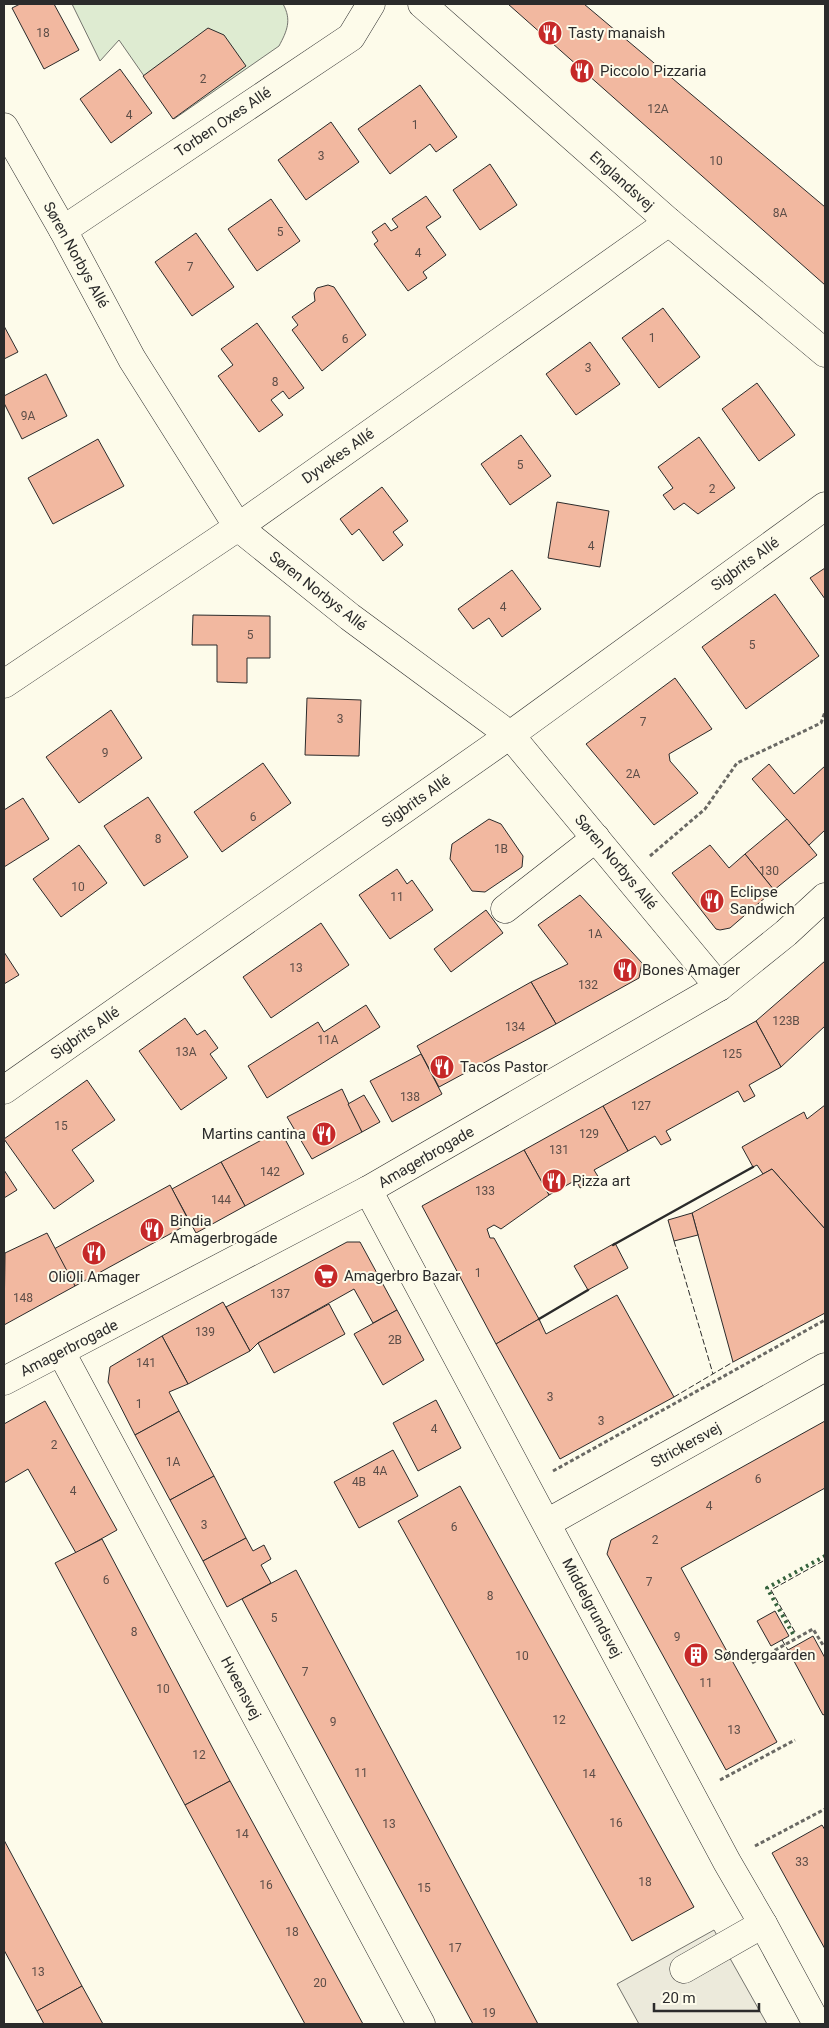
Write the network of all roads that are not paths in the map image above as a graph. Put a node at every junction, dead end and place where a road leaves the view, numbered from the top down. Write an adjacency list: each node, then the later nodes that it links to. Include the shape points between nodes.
1 (371, 4): 5 (street, Torben Oxes Allé, via 351,36)
2 (422, 4): 4 (street, Englandsvej)
3 (4, 127): 5 (street, Søren Norbys Allé)
4 (669, 222): 6 (street, Englandsvej); 8 (street, Dyvekes Allé)
5 (63, 230): 8 (street, Søren Norbys Allé, via 132,358)
6 (825, 353)
7 (825, 506): 10 (street, Sigbrits Allé)
8 (238, 528): 9 (street, Dyvekes Allé); 10 (street, Søren Norbys Allé, via 350,617)
9 (4, 684)
10 (510, 735): 11 (street, Søren Norbys Allé); 15 (street, Sigbrits Allé)
11 (596, 838): 13 (street); 14 (street, Søren Norbys Allé)
12 (825, 897): 14 (street, Amagerbrogade)
13 (505, 909)
14 (719, 987): 16 (street, Amagerbrogade)
15 (4, 1090)
16 (368, 1190): 17 (street, Amagerbrogade); 20 (street, Middelgrundsvej)
17 (61, 1352): 19 (street, Amagerbrogade); 23 (street, Hveensvej)
18 (825, 1367): 20 (street, Strickersvej)
19 (4, 1381)
20 (547, 1523): 21 (street, Middelgrundsvej)
21 (763, 1924): 22 (street); 24 (street, Middelgrundsvej)
22 (684, 1969)
23 (421, 2024)
24 (817, 2024)

